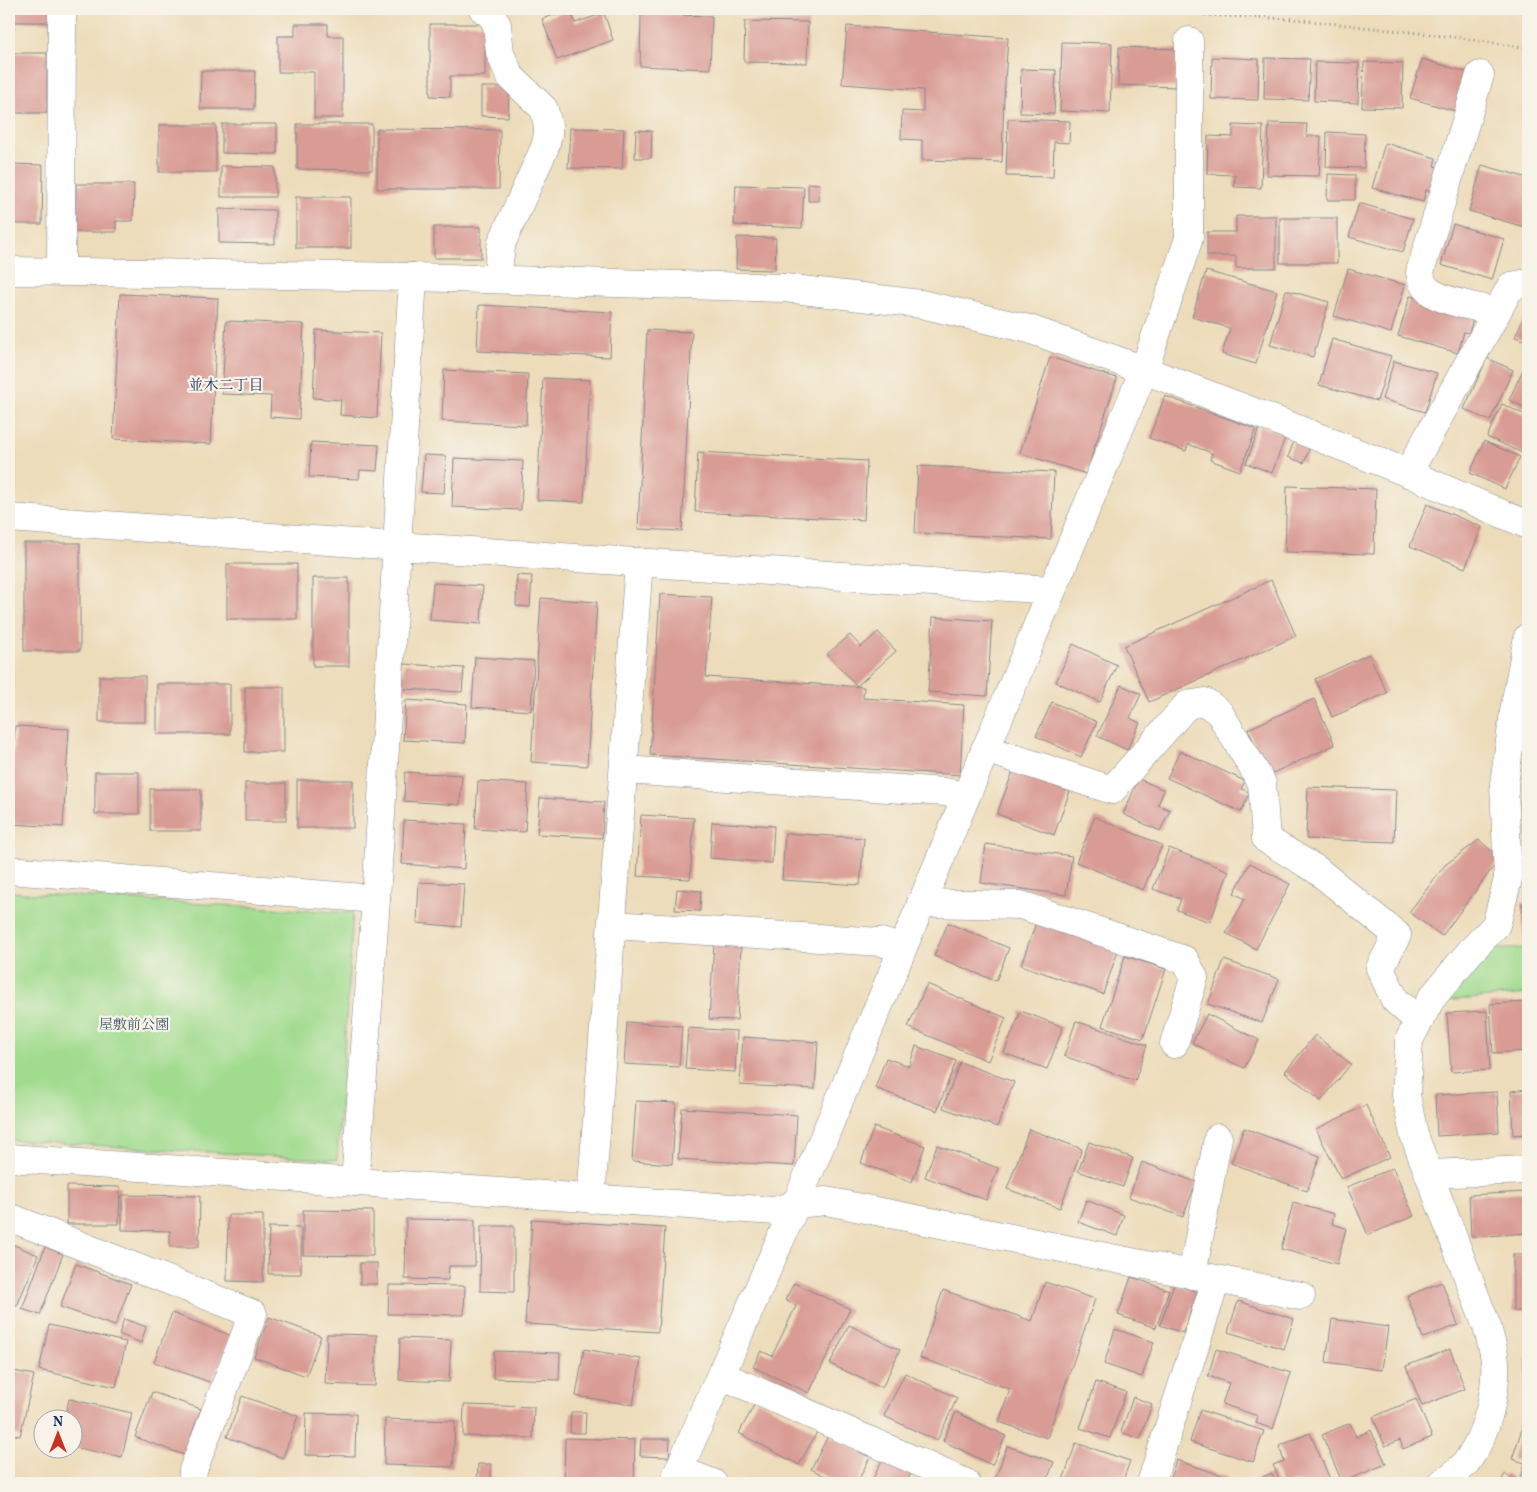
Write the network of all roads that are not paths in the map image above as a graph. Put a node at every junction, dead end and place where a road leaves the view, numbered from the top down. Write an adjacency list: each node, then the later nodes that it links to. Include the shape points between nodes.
1 (63, 9): 6 (street)
2 (483, 9): 8 (street, via 497,25 500,53 510,76 544,109 548,125 546,147 502,242)
3 (1188, 41): 11 (street, via 1188,238)
4 (1480, 75): 10 (street, via 1420,272 1425,286 1435,295)
5 (9, 271): 6 (street)
6 (61, 272): 7 (street)
7 (413, 277): 8 (street); 15 (street)
8 (499, 279): 11 (street, via 785,288 921,304 1029,329)
9 (1528, 283): 10 (street, via 1511,286)
10 (1497, 312): 12 (street)
11 (1144, 370): 12 (street); 17 (street)
12 (1408, 473): 14 (street)
13 (9, 518): 15 (street)
14 (1528, 525)
15 (397, 546): 16 (street); 23 (street)
16 (639, 562): 17 (street); 20 (street)
17 (1051, 590): 19 (street)
18 (1528, 637): 27 (street, via 1504,784 1508,879 1496,926 1431,999)
19 (985, 749): 21 (street); 27 (street, via 1112,790 1187,705 1206,702 1219,712 1262,783 1266,839 1317,870 1397,934 1380,968 1395,1000)
20 (624, 770): 21 (street, via 935,791); 25 (street)
21 (966, 796): 24 (street)
22 (9, 870): 23 (street)
23 (376, 899): 33 (street)
24 (921, 903): 26 (street); 28 (street, via 1021,905 1185,960 1194,978)
25 (613, 926): 26 (street, via 881,942); 34 (street)
26 (902, 948): 35 (street)
27 (1419, 1021): 32 (street, via 1408,1040 1406,1095 1414,1135)
28 (1174, 1044)
29 (1218, 1138): 37 (street)
30 (9, 1158): 33 (street)
31 (1528, 1170): 32 (street)
32 (1429, 1174): 45 (street, via 1487,1328 1495,1360 1490,1414 1470,1458)
33 (355, 1182): 34 (street)
34 (591, 1199): 35 (street, via 775,1211)
35 (796, 1204): 37 (street, via 826,1201); 39 (street)
36 (9, 1217): 41 (street, via 253,1314 193,1470)
37 (1204, 1278): 38 (street); 44 (street)
38 (1302, 1296)
39 (721, 1375): 40 (street); 43 (street)
40 (676, 1476): 42 (street)
41 (192, 1483)
42 (713, 1483)
43 (966, 1483)
44 (1151, 1483)
45 (1442, 1483)

